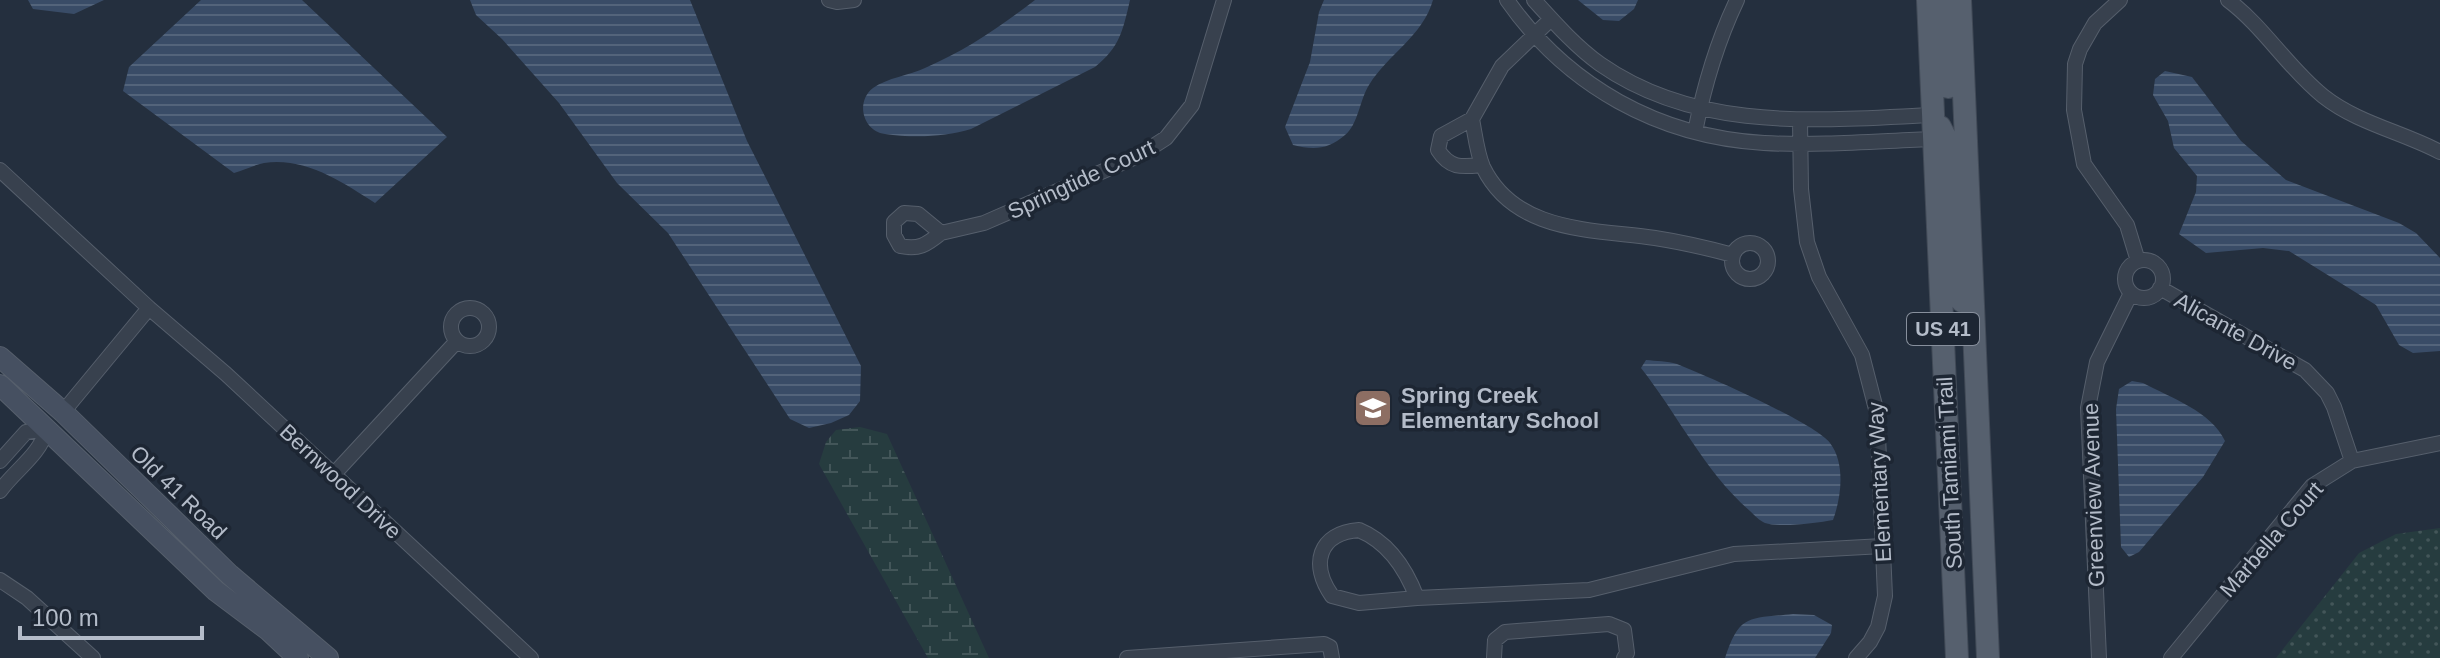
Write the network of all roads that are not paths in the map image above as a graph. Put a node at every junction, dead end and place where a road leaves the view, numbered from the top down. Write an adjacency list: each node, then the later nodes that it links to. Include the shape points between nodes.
1 (829, 0): 2 (street)
2 (854, 0)
3 (1224, 0): 25 (street, Springtide Court, via 1192,105 1166,138 1138,156 984,223)
4 (1507, 0): 13 (street)
5 (1534, 0): 12 (street)
6 (1737, 0): 14 (street)
7 (1928, 0): 15 (main road, South Tamiami Trail / US 41)
8 (1943, 0): 17 (main road, via 1949,105 1953,115)
9 (1960, 0): 17 (main road, South Tamiami Trail / US 41)
10 (2120, 0): 27 (street, via 2095,23 2080,49 2074,110 2084,164 2127,225)
11 (2228, 0): 22 (street, via 2325,98)
12 (1551, 19): 13 (street); 14 (street, via 1590,57 1625,79)
13 (1534, 34): 16 (street, via 1502,66); 19 (street, via 1603,94)
14 (1700, 108): 18 (street); 19 (street)
15 (1933, 115): 18 (street); 20 (main road, South Tamiami Trail / US 41); 33 (main road, via 1951,157 1954,262)
16 (1472, 119): 23 (street); 23 (street, via 1441,136 1438,150 1445,162 1457,167)
17 (1965, 120): 33 (main road, South Tamiami Trail / US 41)
18 (1800, 121): 21 (street, Elementary Way)
19 (1695, 132): 21 (street)
20 (1934, 139): 21 (street); 56 (main road, South Tamiami Trail / US 41)
21 (1800, 144): 42 (street, Elementary Way, via 1804,224 1812,260 1862,355 1875,400)
22 (2440, 152)
23 (1482, 165): 26 (street, via 1516,207 1543,221)
24 (0, 170): 30 (street, Bernwood Drive)
25 (941, 233)
26 (1733, 255)
27 (2138, 261): 28 (street, via 2158,267); 29 (street, via 2125,275)
28 (2160, 288): 29 (street, via 2147,297); 39 (street, Alicante Drive, via 2305,370 2327,393)
29 (2131, 293): 58 (street, Greenview Avenue, via 2097,362 2088,408)
30 (149, 308): 35 (street); 40 (street, Bernwood Drive)
31 (457, 341): 40 (street)
32 (0, 357): 35 (street, Old 41 Road)
33 (1975, 365): 57 (main road, South Tamiami Trail / US 41)
34 (0, 385): 36 (street, Old 41 Road)
35 (63, 412): 36 (street); 49 (street, Old 41 Road, via 230,575)
36 (47, 429): 38 (street, via 26,432); 41 (street, via 42,446); 48 (street, Old 41 Road, via 216,591)
37 (2440, 443): 39 (street, Marbella Court)
38 (0, 461)
39 (2352, 461): 59 (street, Marbella Court, via 2312,486)
40 (334, 474): 46 (street, Bernwood Drive)
41 (0, 491)
42 (1883, 546): 44 (street, via 1734,554 1589,590); 55 (street, Elementary Way, via 1883,612)
43 (0, 580): 47 (street)
44 (1417, 598): 44 (street, via 1359,603 1332,596 1319,568 1322,552 1344,531 1373,536 1409,577)
45 (1260, 652): 51 (street); 52 (street, via 1324,644)
46 (513, 653): 50 (street, Bernwood Drive)
47 (93, 658)
48 (298, 658)
49 (328, 658)
50 (531, 658)
51 (1127, 658)
52 (1332, 658)
53 (1494, 658): 54 (street, via 1495,640 1505,632 1609,624 1624,630)
54 (1624, 658)
55 (1856, 658)
56 (1957, 658)
57 (1988, 658)
58 (2099, 658)
59 (2171, 658)

